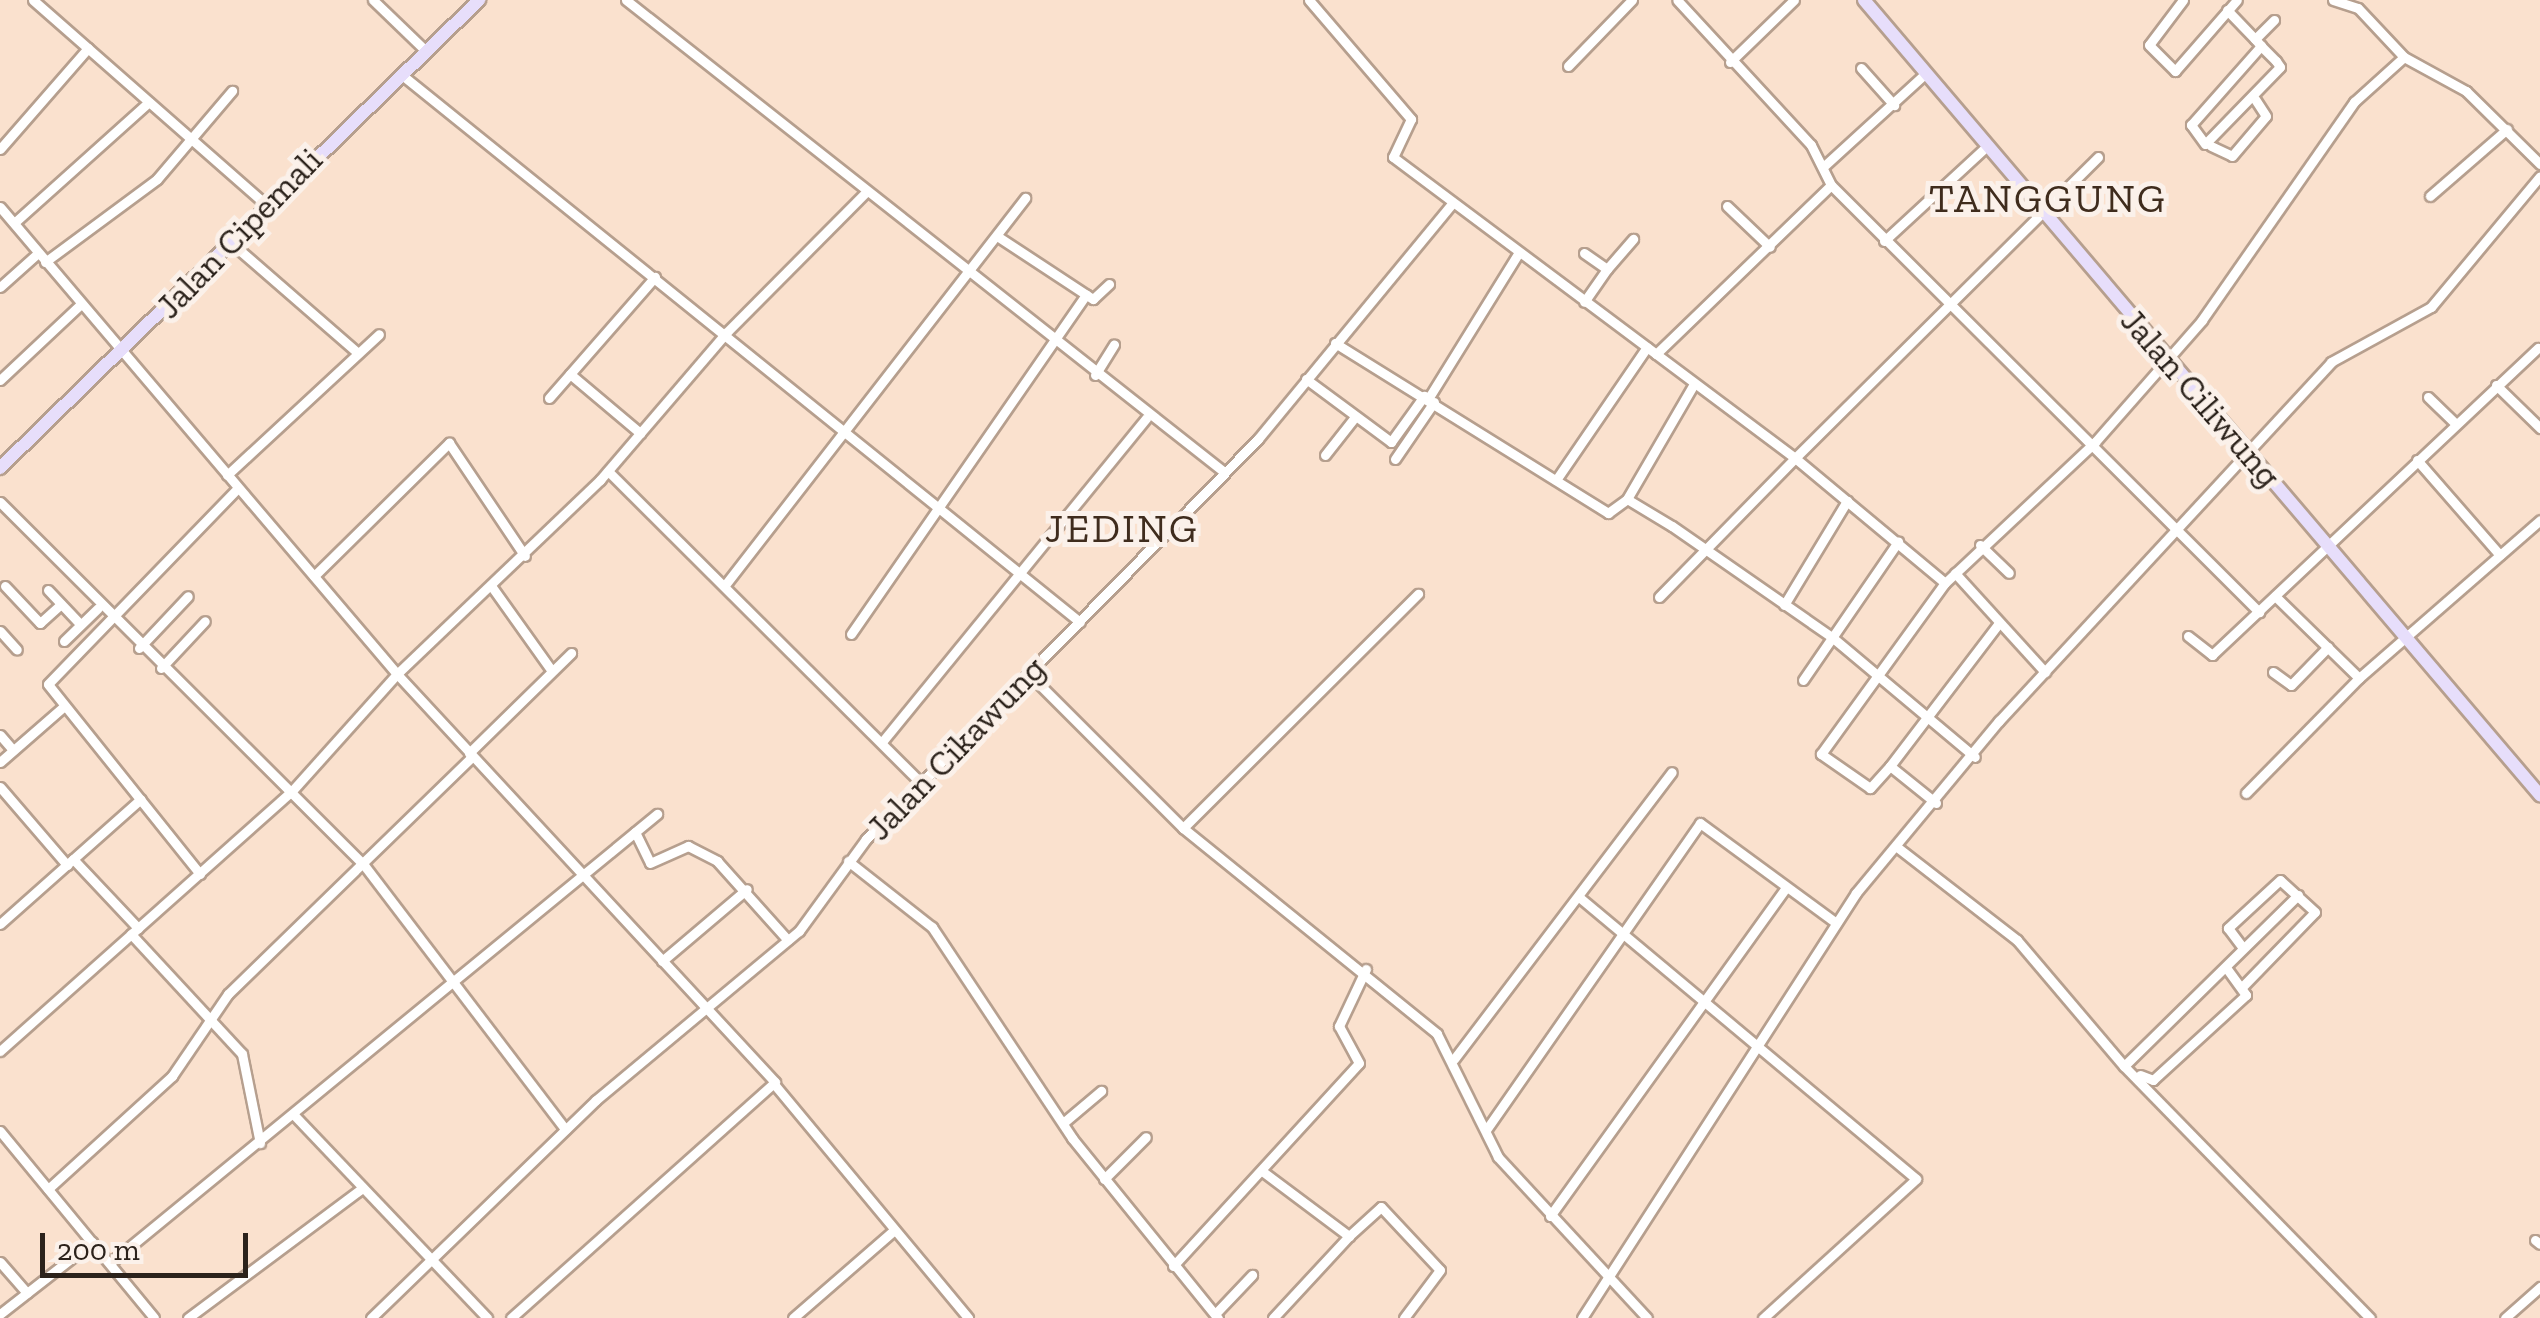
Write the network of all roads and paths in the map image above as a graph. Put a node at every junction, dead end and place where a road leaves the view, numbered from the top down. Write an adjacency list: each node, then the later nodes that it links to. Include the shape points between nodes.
1 (33, 0): 16 (street)
2 (373, 0): 17 (street)
3 (480, 0): 17 (main road, Jalan Cipemali)
4 (626, 0): 39 (street)
5 (1309, 0): 43 (street, via 1411,119 1393,156)
6 (1632, 0): 20 (street)
7 (1678, 0): 19 (street)
8 (1794, 0): 19 (street)
9 (1864, 0): 22 (main road, Jalan Ciliwung)
10 (2184, 0): 13 (street, via 2149,47 2175,71)
11 (2237, 0): 13 (street)
12 (2333, 0): 18 (street, via 2358,8)
13 (2228, 10): 15 (street)
14 (2274, 20): 15 (street)
15 (2258, 42): 26 (street, via 2280,68); 32 (street, via 2191,125)
16 (88, 48): 27 (street); 33 (street)
17 (420, 56): 23 (main road, Jalan Cipemali); 25 (street)
18 (2404, 57): 29 (street, via 2456,83); 74 (street, via 2354,102)
19 (1730, 62): 36 (street)
20 (1568, 66)
21 (1861, 68): 28 (street)
22 (1926, 73): 28 (street); 31 (main road, Jalan Ciliwung)
23 (402, 75): 25 (street); 42 (main road, Jalan Cipemali)
24 (232, 90): 30 (street)
25 (428, 90): 58 (street)
26 (2255, 99): 32 (street); 32 (street, via 2268,112 2232,156)
27 (149, 102): 30 (street); 47 (street)
28 (1894, 104): 36 (street)
29 (2507, 130): 35 (street); 40 (street)
30 (191, 139): 42 (street); 55 (street, via 158,179)
31 (1986, 146): 46 (main road, Jalan Ciliwung); 51 (street)
32 (2211, 146)
33 (0, 149)
34 (2098, 157): 46 (street)
35 (2540, 164)
36 (1823, 167): 38 (street)
37 (2540, 176): 91 (street, via 2450,288 2420,316 2331,362)
38 (1831, 185): 51 (street); 52 (street)
39 (866, 192): 57 (street); 65 (street)
40 (2430, 196)
41 (1025, 198): 48 (street)
42 (265, 204): 50 (main road, Jalan Cipemali)
43 (1452, 204): 54 (street); 67 (street, Jalan Cikawung)
44 (0, 206): 47 (street)
45 (1728, 206): 52 (street)
46 (2045, 217): 64 (street); 74 (main road, Jalan Ciliwung)
47 (14, 223): 55 (street)
48 (997, 236): 57 (street); 61 (street)
49 (1633, 239): 56 (street)
50 (229, 241): 72 (street); 73 (main road, Jalan Cipemali)
51 (1884, 241): 64 (street)
52 (1770, 247): 71 (street)
53 (1584, 253): 56 (street)
54 (1518, 254): 62 (street); 83 (street)
55 (41, 257): 60 (street); 63 (street)
56 (1607, 269): 62 (street)
57 (967, 276): 68 (street); 87 (street)
58 (655, 277): 65 (street); 75 (street)
59 (1109, 284): 61 (street, via 1096,299)
60 (0, 287)
61 (1086, 294): 68 (street)
62 (1584, 302): 71 (street)
63 (81, 304): 73 (street); 78 (street)
64 (1952, 304): 90 (street); 93 (street)
65 (726, 333): 87 (street); 89 (street)
66 (379, 334): 72 (street)
67 (1336, 343): 77 (street, Jalan Cikawung); 83 (street)
68 (1054, 344): 76 (street); 105 (street)
69 (1114, 344): 76 (street)
70 (2538, 348): 80 (street)
71 (1652, 350): 79 (street); 100 (street)
72 (358, 353): 99 (street)
73 (122, 354): 96 (main road, Jalan Cipemali); 99 (street)
74 (2167, 360): 90 (street); 91 (main road, Jalan Ciliwung)
75 (570, 374): 82 (street); 89 (street)
76 (1096, 374): 85 (street)
77 (1306, 379): 84 (street); 98 (street, Jalan Cikawung)
78 (0, 380)
79 (1694, 384): 93 (street); 102 (street)
80 (2496, 384): 86 (street); 88 (street)
81 (2428, 397): 86 (street)
82 (549, 398)
83 (1429, 399): 84 (street, via 1392,442); 94 (street); 100 (street)
84 (1355, 417): 92 (street)
85 (1146, 418): 98 (street); 115 (street)
86 (2456, 423): 95 (street)
87 (842, 428): 105 (street); 119 (street)
88 (2540, 428)
89 (640, 433): 97 (street)
90 (2095, 442): 107 (street); 109 (street)
91 (2250, 450): 107 (street); 110 (main road, Jalan Ciliwung)
92 (1325, 455)
93 (1795, 458): 103 (street); 111 (street)
94 (1395, 459)
95 (2417, 460): 110 (street); 112 (street)
96 (0, 468)
97 (608, 471): 113 (street); 119 (street)
98 (1224, 472): 133 (street, Jalan Cikawung)
99 (227, 475): 101 (street)
100 (1556, 480): 102 (street, via 1608,513)
101 (238, 488): 117 (street); 131 (street)
102 (1628, 499): 111 (street)
103 (1847, 501): 108 (street); 128 (street)
104 (0, 502): 129 (street)
105 (939, 508): 115 (street); 137 (street)
106 (2539, 522): 112 (street)
107 (2180, 524): 130 (street); 148 (street)
108 (1898, 542): 118 (street); 140 (street)
109 (1980, 545): 114 (street); 116 (street)
110 (2328, 546): 125 (street); 139 (main road, Jalan Ciliwung)
111 (1704, 547): 126 (street); 128 (street)
112 (2500, 555): 139 (street)
113 (525, 556): 117 (street, via 449,443); 121 (street)
114 (1955, 573): 118 (street); 135 (street)
115 (1021, 574): 133 (street); 158 (street)
116 (2009, 574)
117 (314, 576): 150 (street)
118 (1946, 583): 152 (street)
119 (726, 585): 158 (street)
120 (4, 586): 127 (street, via 40,624)
121 (492, 586): 147 (street); 150 (street)
122 (48, 590): 127 (street)
123 (1418, 594): 173 (street)
124 (188, 596): 143 (street)
125 (2274, 596): 130 (street); 142 (street)
126 (1660, 597)
127 (60, 604): 134 (street)
128 (1784, 605): 140 (street)
129 (98, 608): 131 (street); 134 (street)
130 (2259, 612): 138 (street, via 2209,656)
131 (109, 620): 143 (street); 155 (street, via 49,682)
132 (205, 621): 146 (street)
133 (1080, 622): 151 (street, Jalan Cikawung)
134 (80, 624): 141 (street)
135 (1998, 624): 148 (street); 156 (street)
136 (0, 630): 144 (street)
137 (850, 634)
138 (2188, 636)
139 (2406, 636): 153 (street); 169 (main road, Jalan Ciliwung)
140 (1833, 638): 152 (street); 154 (street)
141 (64, 641)
142 (2328, 647): 149 (street, via 2291,685); 153 (street)
143 (139, 648): 146 (street)
144 (17, 650)
145 (572, 652): 147 (street)
146 (161, 668): 167 (street)
147 (552, 671): 160 (street)
148 (2045, 672): 161 (street)
149 (2272, 672)
150 (398, 674): 160 (street); 167 (street)
151 (1029, 674): 165 (street, Jalan Cikawung); 173 (street)
152 (1879, 674): 156 (street); 163 (street, via 1821,754 1871,789)
153 (2359, 678): 168 (street)
154 (1803, 680)
155 (63, 707): 159 (street); 170 (street)
156 (1927, 715): 161 (street); 163 (street)
157 (0, 735): 159 (street)
158 (882, 742): 165 (street)
159 (13, 750): 162 (street)
160 (471, 755): 180 (street); 182 (street)
161 (1975, 756): 171 (street)
162 (0, 762)
163 (1890, 766): 171 (street)
164 (1672, 772): 186 (street)
165 (920, 782): 178 (street, Jalan Cikawung)
166 (0, 787): 179 (street)
167 (292, 791): 180 (street); 181 (street)
168 (2246, 793)
169 (2540, 795)
170 (141, 799): 179 (street); 181 (street)
171 (1936, 803): 175 (street)
172 (657, 814): 174 (street)
173 (1183, 828): 195 (street)
174 (635, 832): 182 (street); 184 (street, via 650,862 692,846)
175 (1912, 834): 176 (street); 177 (street)
176 (1896, 847): 177 (street); 187 (street)
177 (1912, 850): 204 (street, via 2016,940)
178 (848, 861): 191 (street, Jalan Cikawung); 208 (street, via 932,927)
179 (70, 862): 188 (street); 189 (street)
180 (364, 865): 196 (street); 200 (street, via 228,994)
181 (200, 874): 189 (street)
182 (581, 875): 193 (street); 196 (street)
183 (1786, 887): 187 (street); 190 (street, via 1702,822); 198 (street)
184 (747, 889): 191 (street); 193 (street)
185 (2298, 895): 192 (street); 192 (street, via 2280,880 2228,928); 197 (street, via 2314,916)
186 (1579, 898): 190 (street); 203 (street)
187 (1836, 923): 201 (street)
188 (0, 924)
189 (135, 931): 200 (street); 202 (street)
190 (1621, 932): 198 (street); 210 (street)
191 (788, 940): 199 (street, Jalan Cikawung)
192 (2243, 948): 194 (street)
193 (662, 961): 199 (street)
194 (2229, 967): 197 (street); 204 (street)
195 (1366, 969): 203 (street); 214 (street, via 1338,1026 1359,1063)
196 (452, 980): 207 (street); 209 (street)
197 (2245, 984): 204 (street, via 2246,994 2153,1080)
198 (1704, 1003): 201 (street); 218 (street)
199 (706, 1004): 205 (street); 209 (street, Jalan Cikawung)
200 (215, 1022): 213 (street, via 245,1061); 216 (street, via 162,1085)
201 (1759, 1046): 227 (street); 243 (street, via 1916,1178)
202 (0, 1051)
203 (1454, 1059): 210 (street)
204 (2126, 1064): 244 (street)
205 (774, 1084): 219 (street); 236 (street)
206 (1101, 1091): 208 (street)
207 (294, 1116): 213 (street); 217 (street)
208 (1063, 1122): 215 (street)
209 (565, 1129): 222 (street, Jalan Cikawung)
210 (1486, 1130): 218 (street, via 1498,1157)
211 (0, 1131): 216 (street)
212 (1146, 1137): 215 (street)
213 (260, 1143): 224 (street)
214 (1262, 1171): 220 (street); 225 (street)
215 (1104, 1179): 225 (street)
216 (48, 1189): 221 (street)
217 (360, 1190): 222 (street); 233 (street)
218 (1550, 1216): 227 (street)
219 (892, 1230): 237 (street); 238 (street)
220 (1349, 1236): 239 (street); 240 (street, via 1381,1207 1440,1270)
221 (92, 1242): 224 (street); 229 (street)
222 (430, 1258): 234 (street, Jalan Cikawung); 235 (street)
223 (0, 1262): 229 (street)
224 (110, 1263): 232 (street)
225 (1173, 1266): 231 (street)
226 (1252, 1275): 231 (street)
227 (1608, 1279): 241 (street); 242 (street)
228 (2540, 1287): 245 (street)
229 (27, 1293): 230 (street)
230 (0, 1314)
231 (1216, 1316)
232 (154, 1318)
233 (188, 1318)
234 (371, 1318)
235 (486, 1318)
236 (511, 1318)
237 (793, 1318)
238 (968, 1318)
239 (1273, 1318)
240 (1404, 1318)
241 (1582, 1318)
242 (1647, 1318)
243 (1762, 1318)
244 (2370, 1318)
245 (2506, 1318)

